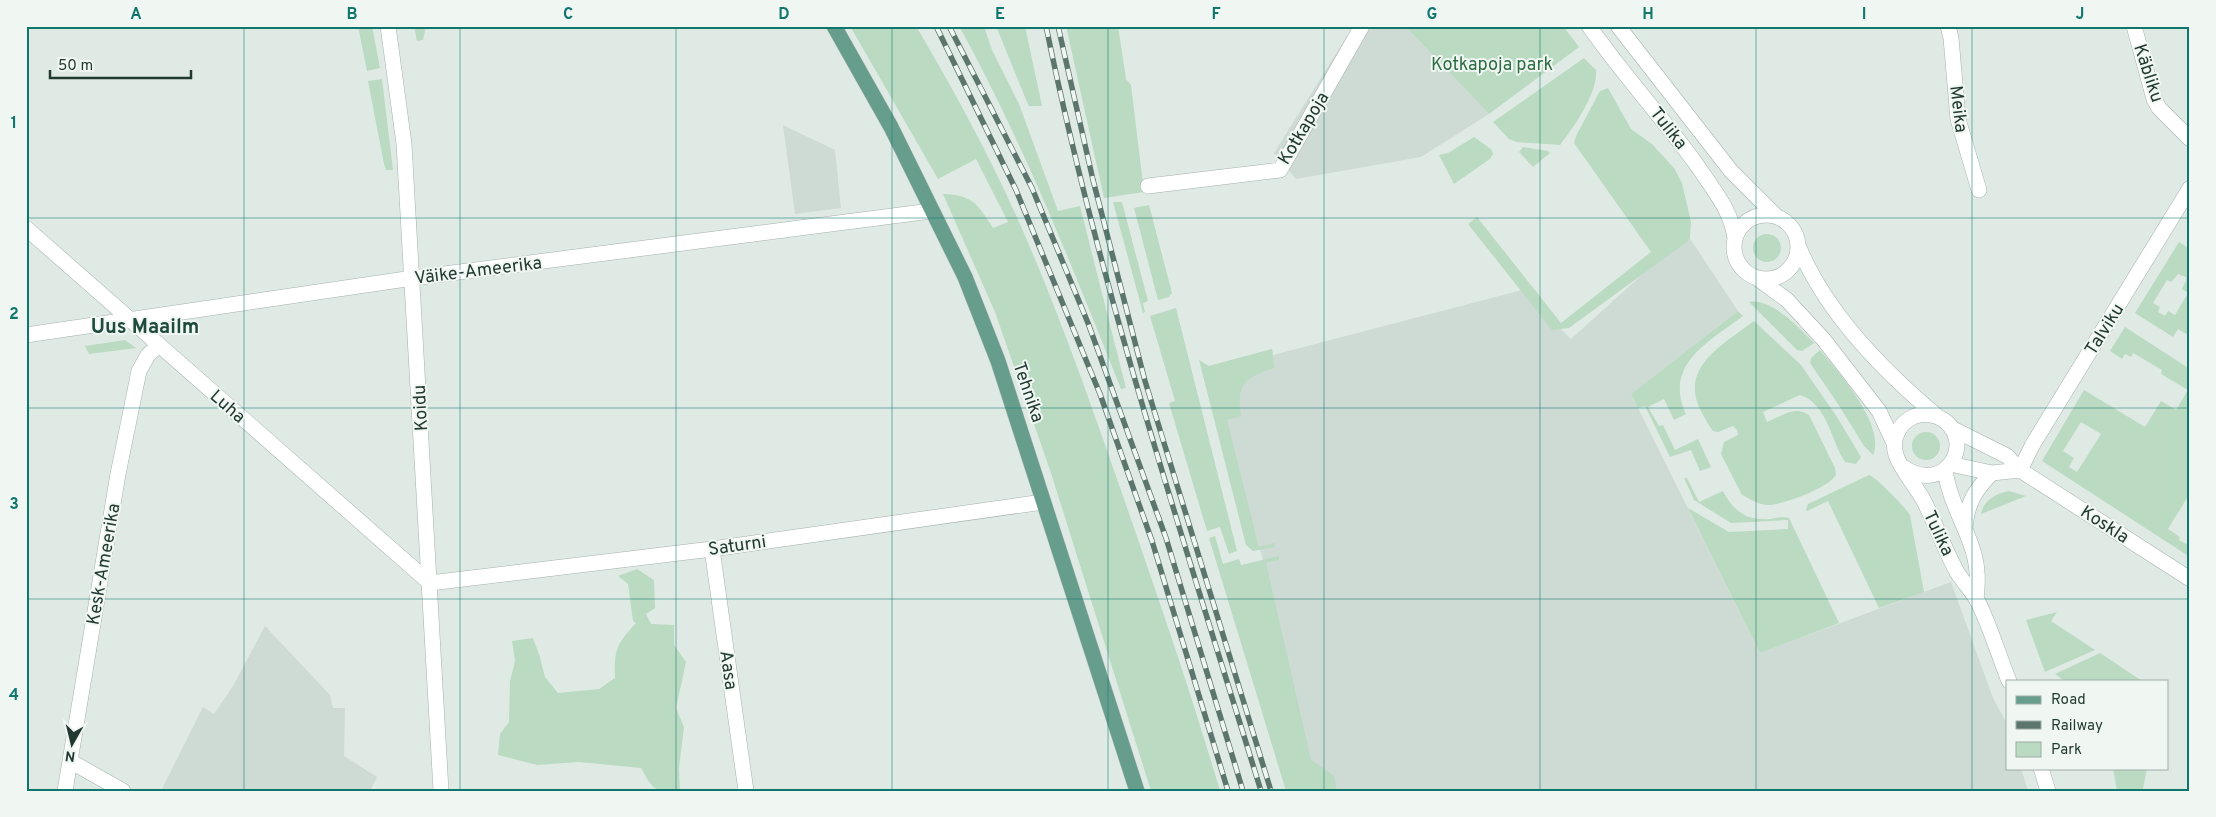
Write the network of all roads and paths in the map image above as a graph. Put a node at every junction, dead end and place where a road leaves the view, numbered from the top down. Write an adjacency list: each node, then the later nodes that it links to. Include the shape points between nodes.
1 (388, 26): 17 (street, Koidu, via 404,144)
2 (834, 26): 12 (main road, Tehnika, via 891,127)
3 (1362, 26): 9 (street, Kotkapoja, via 1280,170)
4 (1589, 26): 15 (street, Tulika, via 1718,196 1731,217)
5 (1618, 26): 13 (street, Tulika, via 1731,171)
6 (1948, 26): 11 (street, Meika, via 1958,119)
7 (2134, 26): 8 (street, Käbliku, via 2154,99)
8 (2190, 139)
9 (1148, 186)
10 (2190, 188): 27 (street, Talviku)
11 (1979, 190)
12 (931, 211): 17 (street, Väike-Ameerika); 29 (main road, Tehnika, via 965,277 998,361)
13 (1777, 217): 15 (street, via 1767,215 1752,219); 16 (street, via 1792,229)
14 (26, 228): 19 (street, Luha)
15 (1735, 238): 18 (street, via 1734,248 1741,267)
16 (1798, 245): 18 (street, via 1793,264 1786,272 1768,279); 22 (street, via 1813,278 1851,329 1893,378)
17 (413, 278): 19 (street, Väike-Ameerika); 33 (street, Koidu)
18 (1757, 278): 24 (street, via 1788,300 1824,340 1879,411)
19 (128, 320): 20 (street, Väike-Ameerika); 21 (street, Luha)
20 (26, 335)
21 (159, 345): 33 (street, Luha); 36 (street, Kesk-Ameerika, via 148,355 139,371 118,474)
22 (1936, 416): 23 (street); 24 (street, via 1914,416 1900,427)
23 (1952, 428): 26 (street, via 1957,444); 27 (street, Koskla, via 2007,456)
24 (1894, 443): 25 (street)
25 (1903, 467): 26 (street, via 1913,474 1926,476 1938,474); 34 (street, Tulika, via 1924,502 1959,575)
26 (1948, 467): 28 (street); 30 (street, Tulika, via 1954,507)
27 (2020, 470): 28 (street); 32 (street, Koskla)
28 (1992, 473): 30 (street, via 1972,494 1966,511)
29 (1043, 502): 31 (street, Saturni); 42 (main road, Tehnika)
30 (1965, 530): 34 (street, Tulika, via 1978,571)
31 (712, 549): 33 (street, Saturni); 41 (street, Aasa)
32 (2190, 579)
33 (430, 583): 40 (street, Koidu)
34 (1976, 599): 35 (street, Tulika)
35 (2009, 680)
36 (70, 761): 38 (street, Kesk-Ameerika); 39 (street)
37 (2042, 770): 43 (street)
38 (65, 791)
39 (123, 791)
40 (441, 791)
41 (746, 791)
42 (1137, 791)
43 (2048, 791)

